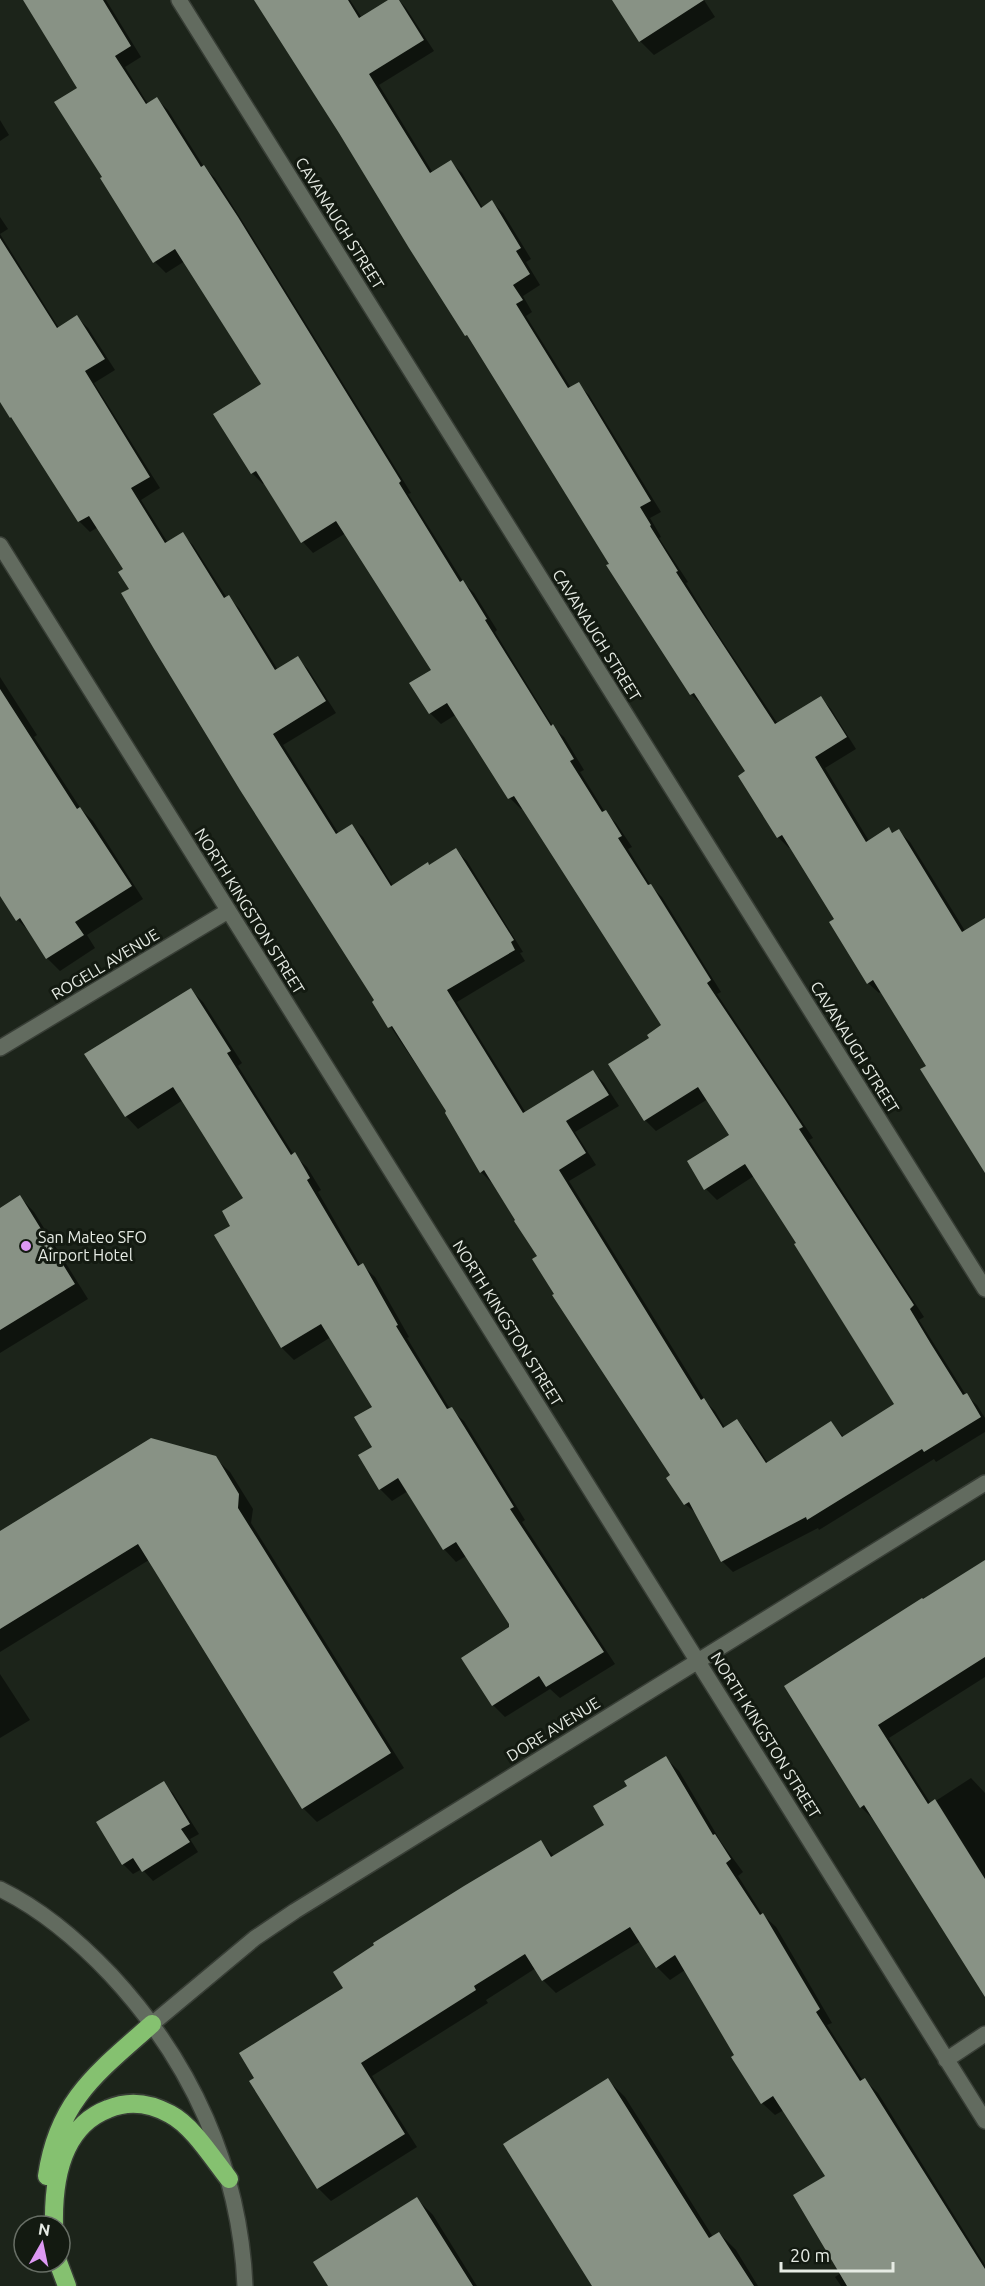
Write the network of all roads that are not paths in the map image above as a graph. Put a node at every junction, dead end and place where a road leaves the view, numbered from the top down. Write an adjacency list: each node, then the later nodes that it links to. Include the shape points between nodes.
1 (179, 0): 5 (street, CAVANAUGH STREET)
2 (0, 544): 3 (street, NORTH KINGSTON STREET)
3 (228, 911): 4 (street, ROGELL AVENUE); 7 (street, NORTH KINGSTON STREET)
4 (0, 1048)
5 (985, 1289)
6 (985, 1483): 7 (street, DORE AVENUE)
7 (698, 1660): 9 (street, DORE AVENUE, via 282,1919); 11 (street, NORTH KINGSTON STREET)
8 (0, 1889): 9 (street, via 44,1914 74,1938 130,1995)
9 (152, 2024): 13 (street, via 203,2109); 14 (highway, via 94,2076 62,2121 47,2176)
10 (985, 2034): 11 (street)
11 (946, 2060): 12 (street, NORTH KINGSTON STREET)
12 (985, 2121)
13 (229, 2179): 15 (highway, via 195,2135 172,2115 147,2104 120,2104 97,2113 77,2129 57,2178); 16 (street, via 238,2216)
14 (50, 2214)
15 (52, 2214)
16 (245, 2286)

